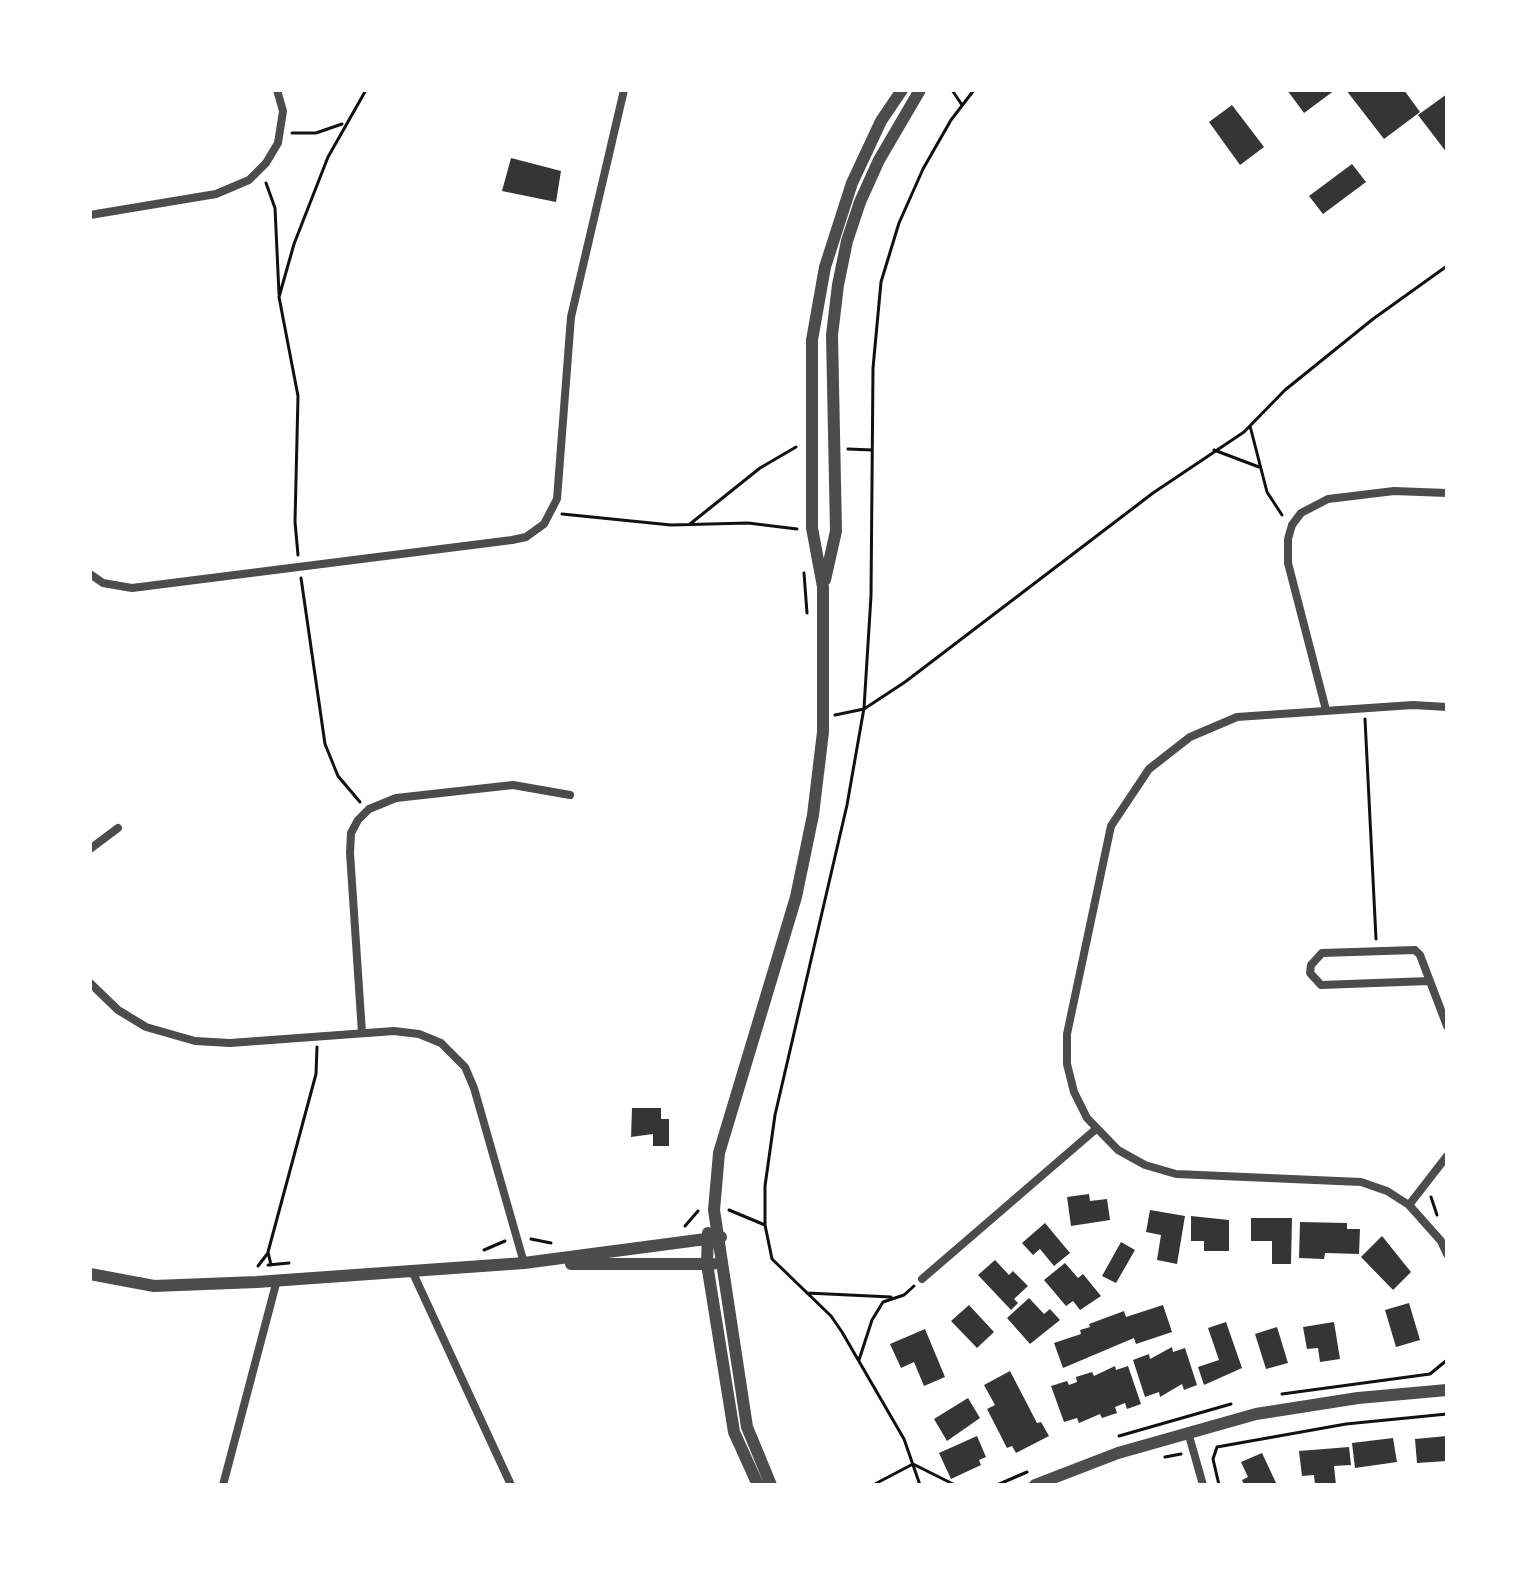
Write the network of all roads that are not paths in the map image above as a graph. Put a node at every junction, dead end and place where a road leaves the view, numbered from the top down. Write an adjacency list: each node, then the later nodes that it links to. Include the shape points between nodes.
1 (277, 90): 5 (street, via 283,111 278,143 238,186)
2 (624, 90): 10 (street, via 571,317 557,499 544,524 512,540 132,588 103,583)
3 (902, 90): 6 (street, via 864,152)
4 (920, 90): 6 (street)
5 (90, 215)
6 (840, 239): 7 (street); 8 (street)
7 (813, 333): 8 (street); 11 (street, via 812,528)
8 (832, 335): 11 (street, via 836,531)
9 (1447, 493): 13 (street, via 1394,491 1328,499 1301,513 1292,525 1288,563)
10 (90, 574)
11 (823, 587): 24 (street, via 823,714 813,815 796,897 719,1153)
12 (1447, 707): 13 (street)
13 (1326, 710): 21 (street, via 1237,717 1190,737 1149,769 1119,811 1103,856 1067,1034 1074,1092)
14 (570, 795): 20 (street, via 513,785 396,798 369,809 351,833 350,853)
15 (118, 828): 16 (street)
16 (90, 849)
17 (1429, 981): 17 (street, via 1328,985 1316,982 1310,973 1322,953 1415,950); 19 (street)
18 (90, 983): 20 (street, via 118,1010 146,1027 178,1037 230,1043)
19 (1447, 1026)
20 (362, 1033): 28 (street, via 419,1034 441,1043 465,1067)
21 (1096, 1129): 23 (street, via 1118,1150 1176,1174 1347,1179 1387,1191); 33 (street)
22 (1447, 1156): 23 (street)
23 (1409, 1205): 27 (street)
24 (714, 1219): 25 (street); 26 (street)
25 (721, 1237): 26 (street); 30 (street)
26 (705, 1239): 28 (street); 29 (street)
27 (1447, 1254)
28 (524, 1263): 29 (street); 31 (street)
29 (707, 1264): 30 (street); 37 (street, via 734,1432)
30 (723, 1264): 37 (street, via 747,1427)
31 (412, 1271): 34 (street); 39 (street)
32 (90, 1274): 34 (street, via 154,1286)
33 (922, 1279)
34 (277, 1280): 38 (street)
35 (1447, 1390): 36 (street, via 1324,1402)
36 (1188, 1431): 40 (street); 41 (street)
37 (764, 1483)
38 (223, 1485)
39 (511, 1485)
40 (1035, 1485)
41 (1203, 1485)

